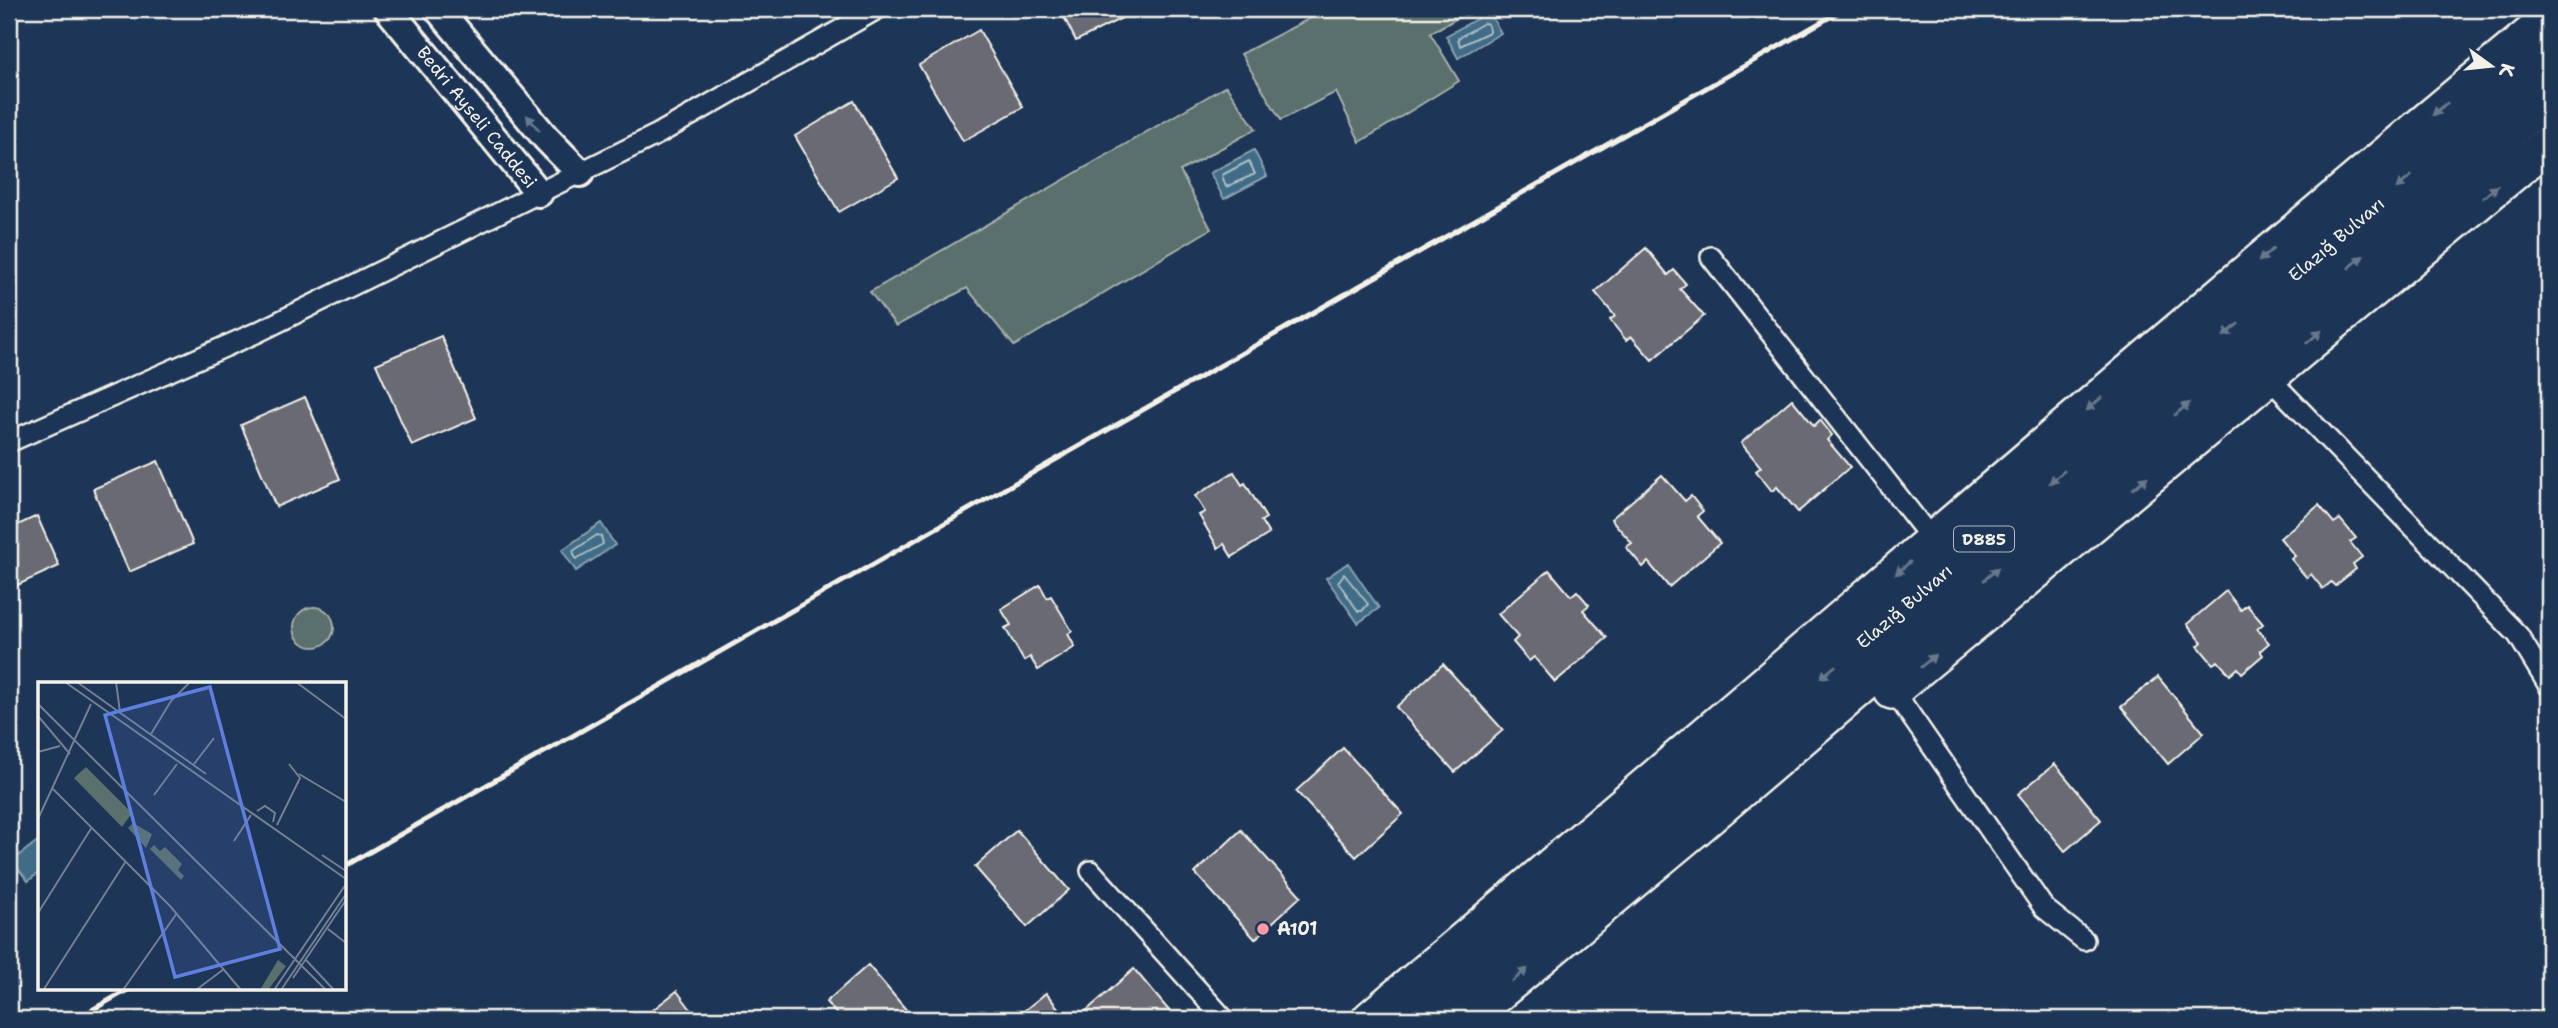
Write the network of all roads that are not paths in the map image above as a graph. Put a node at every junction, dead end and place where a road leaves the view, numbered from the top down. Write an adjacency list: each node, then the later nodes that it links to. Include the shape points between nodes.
1 (388, 9): 9 (main road, Bedri Ayseli Caddesi)
2 (438, 9): 8 (main road, one-way to 2)
3 (877, 9): 8 (street, via 658,134)
4 (2549, 19): 13 (highway, one-way to 13)
5 (2549, 59): 21 (highway, Elazığ Bulvarı / D885, one-way to 21)
6 (2549, 97): 16 (highway, Elazığ Bulvarı / D885, one-way to 6)
7 (2548, 144): 11 (highway, one-way to 7)
8 (580, 173): 9 (street)
9 (538, 193): 12 (street, via 258,332)
10 (1711, 257): 13 (street)
11 (2267, 376): 14 (street, via 2518,635); 15 (highway, one-way to 11)
12 (9, 442)
13 (1934, 542): 20 (highway, one-way to 20)
14 (2549, 686)
15 (1892, 690): 16 (highway, via 1860,717); 18 (street, via 2044,908)
16 (1694, 830): 22 (highway, Elazığ Bulvarı / D885, one-way to 16)
17 (1091, 871): 19 (street)
18 (2084, 940)
19 (1224, 1019)
20 (1370, 1019)
21 (1419, 1019)
22 (1467, 1019)

